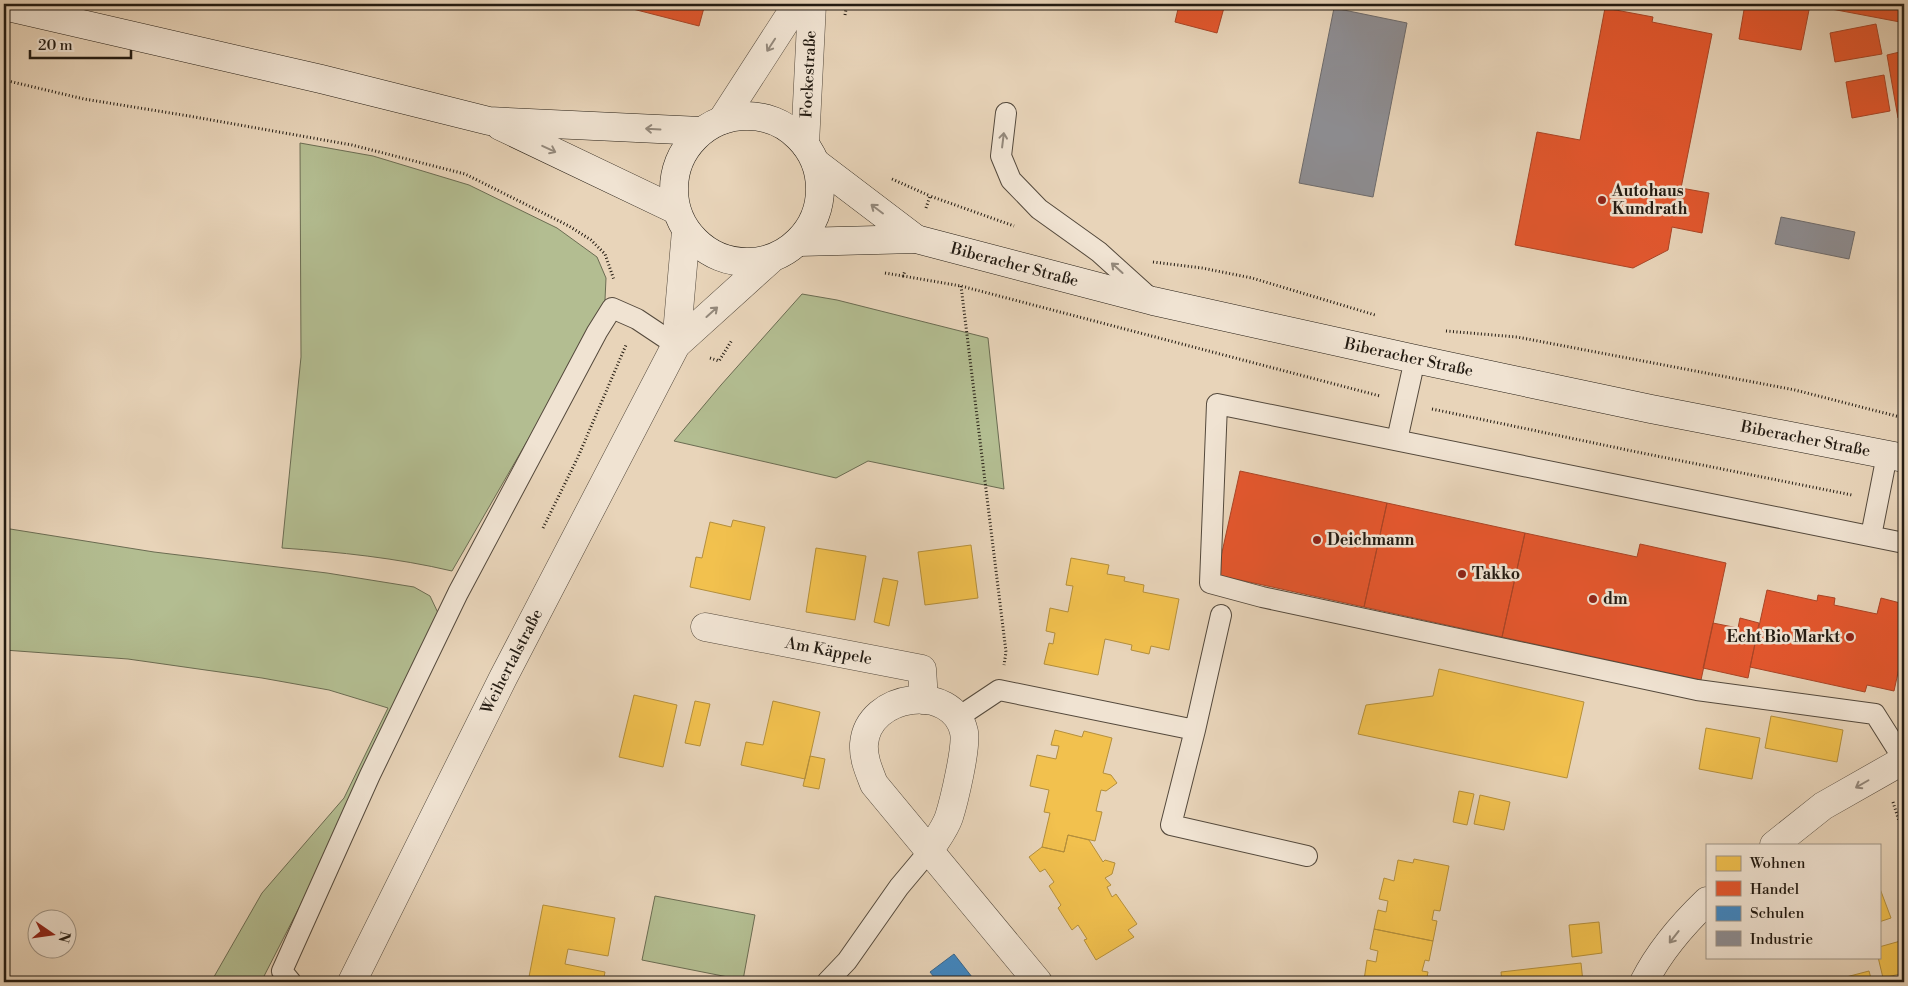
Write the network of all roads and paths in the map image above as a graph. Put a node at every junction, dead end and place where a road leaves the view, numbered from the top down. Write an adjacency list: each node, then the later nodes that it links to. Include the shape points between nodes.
1 (797, 4): 9 (main road, Fockestraße, one-way to 9)
2 (812, 4): 10 (main road, Fockestraße)
3 (847, 4): 5 (path)
4 (4, 6): 8 (main road)
5 (844, 23)
6 (4, 80): 22 (path, via 84,99 352,145 465,174 569,226 590,240 605,254 615,281)
7 (1006, 113): 17 (lane, one-way to 7, via 1039,210 1011,180 1001,156)
8 (489, 121): 9 (main road, one-way to 8); 13 (main road, one-way to 13)
9 (712, 125): 10 (main road, via 744,115 768,118 788,128); 13 (main road, via 687,147 677,166 673,188)
10 (811, 153): 15 (main road, Biberacher Straße, one-way to 10); 16 (main road, via 821,184 819,205)
11 (886, 176): 12 (path)
12 (930, 196): 14 (path); 15 (path)
13 (681, 220): 18 (main road, via 699,245 714,256 733,262); 26 (main road, Weihertalstraße)
14 (1024, 229)
15 (916, 239): 16 (main road, Biberacher Straße); 20 (path); 21 (main road, Biberacher Straße)
16 (799, 242): 18 (main road)
17 (1099, 252): 21 (lane, one-way to 17); 23 (path, via 1252,278)
18 (770, 260): 26 (main road, Weihertalstraße, one-way to 18)
19 (884, 273): 20 (path)
20 (903, 276): 35 (path, via 961,286 1006,652)
21 (1153, 300): 27 (main road, Biberacher Straße)
22 (612, 308): 26 (lane, via 637,319); 44 (lane, via 458,593 370,775 282,971)
23 (1383, 318)
24 (1440, 331): 28 (path, via 1517,337 1796,390)
25 (736, 333): 26 (path, via 718,361)
26 (676, 345): 45 (main road, Weihertalstraße, via 503,678)
27 (1415, 359): 29 (lane); 30 (main road, Biberacher Straße)
28 (1904, 418)
29 (1397, 440): 31 (lane); 39 (lane, via 1216,404 1210,583 1262,597 1697,690 1875,714)
30 (1895, 457): 31 (lane)
31 (1871, 536): 32 (lane)
32 (1904, 543)
33 (1221, 615): 38 (lane)
34 (705, 627): 36 (main road, Am Käppele, via 922,669)
35 (999, 690): 37 (lane); 38 (lane)
36 (924, 700): 37 (main road, via 948,708); 41 (main road, via 908,699 880,713 868,728 864,744 867,767 874,784)
37 (957, 718): 41 (main road, via 964,730 965,745 948,819)
38 (1195, 730): 42 (lane, via 1172,825)
39 (1904, 760): 40 (main road, one-way to 40, via 1823,806)
40 (1775, 844)
41 (930, 850): 46 (lane); 47 (main road)
42 (1307, 856)
43 (1706, 902): 48 (main road, one-way to 48, via 1651,967)
44 (291, 982)
45 (352, 982)
46 (828, 982)
47 (1038, 982)
48 (1644, 982)

